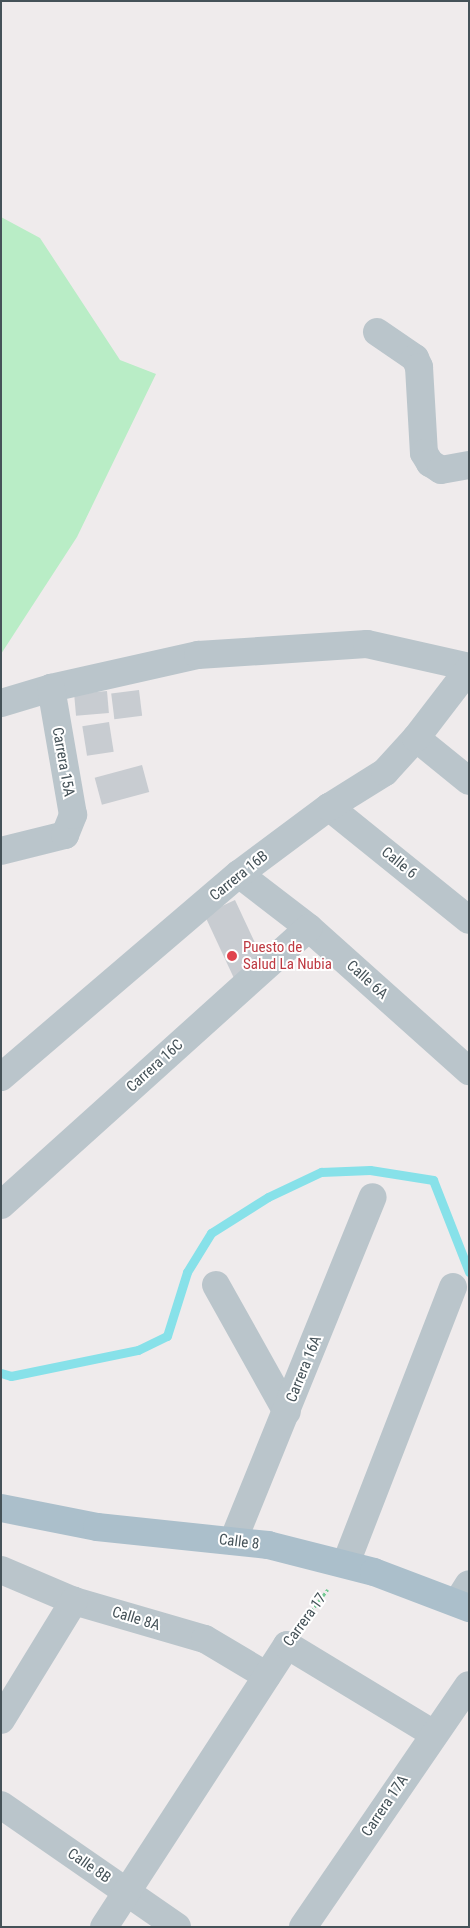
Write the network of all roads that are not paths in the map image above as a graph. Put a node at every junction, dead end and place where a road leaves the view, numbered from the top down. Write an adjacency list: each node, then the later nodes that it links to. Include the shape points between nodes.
1 (377, 332): 2 (street, via 415,358 419,367 424,453 430,463 441,470)
2 (469, 465)
3 (469, 668): 4 (street, via 367,644 198,655); 6 (street, Carrera 16B)
4 (51, 688): 5 (street); 9 (street, Carrera 15A, via 72,815 65,835)
5 (1, 703)
6 (416, 738): 7 (street); 8 (street, Carrera 16B, via 385,772)
7 (469, 782)
8 (329, 807): 10 (street, Carrera 16B); 11 (street, Calle 6)
9 (1, 851)
10 (240, 874): 12 (street, Calle 6A); 14 (street, Carrera 16B)
11 (469, 920)
12 (310, 928): 13 (street, Calle 6A); 16 (street, Carrera 16C)
13 (469, 1071)
14 (1, 1078)
15 (372, 1197): 19 (street, Carrera 16A)
16 (1, 1205)
17 (216, 1285): 19 (street)
18 (453, 1287): 22 (street)
19 (287, 1412): 21 (street, Carrera 16A)
20 (1, 1508): 21 (main road, Calle 8, via 97,1527)
21 (233, 1542): 22 (main road, Calle 8, via 268,1545)
22 (346, 1563): 24 (main road, Calle 8)
23 (1, 1570): 25 (street, Calle 8A)
24 (465, 1598)
25 (74, 1600): 26 (street, Calle 8A, via 205,1639); 28 (street)
26 (267, 1676): 29 (street, Carrera 17, via 287,1645); 31 (street, Carrera 17)
27 (469, 1685): 29 (street, Carrera 17A)
28 (1, 1720)
29 (434, 1734): 34 (street, Carrera 17A)
30 (1, 1805): 31 (street, Calle 8B)
31 (127, 1892): 32 (street, Carrera 17); 33 (street, Calle 8B)
32 (104, 1927)
33 (177, 1927)
34 (303, 1927)

